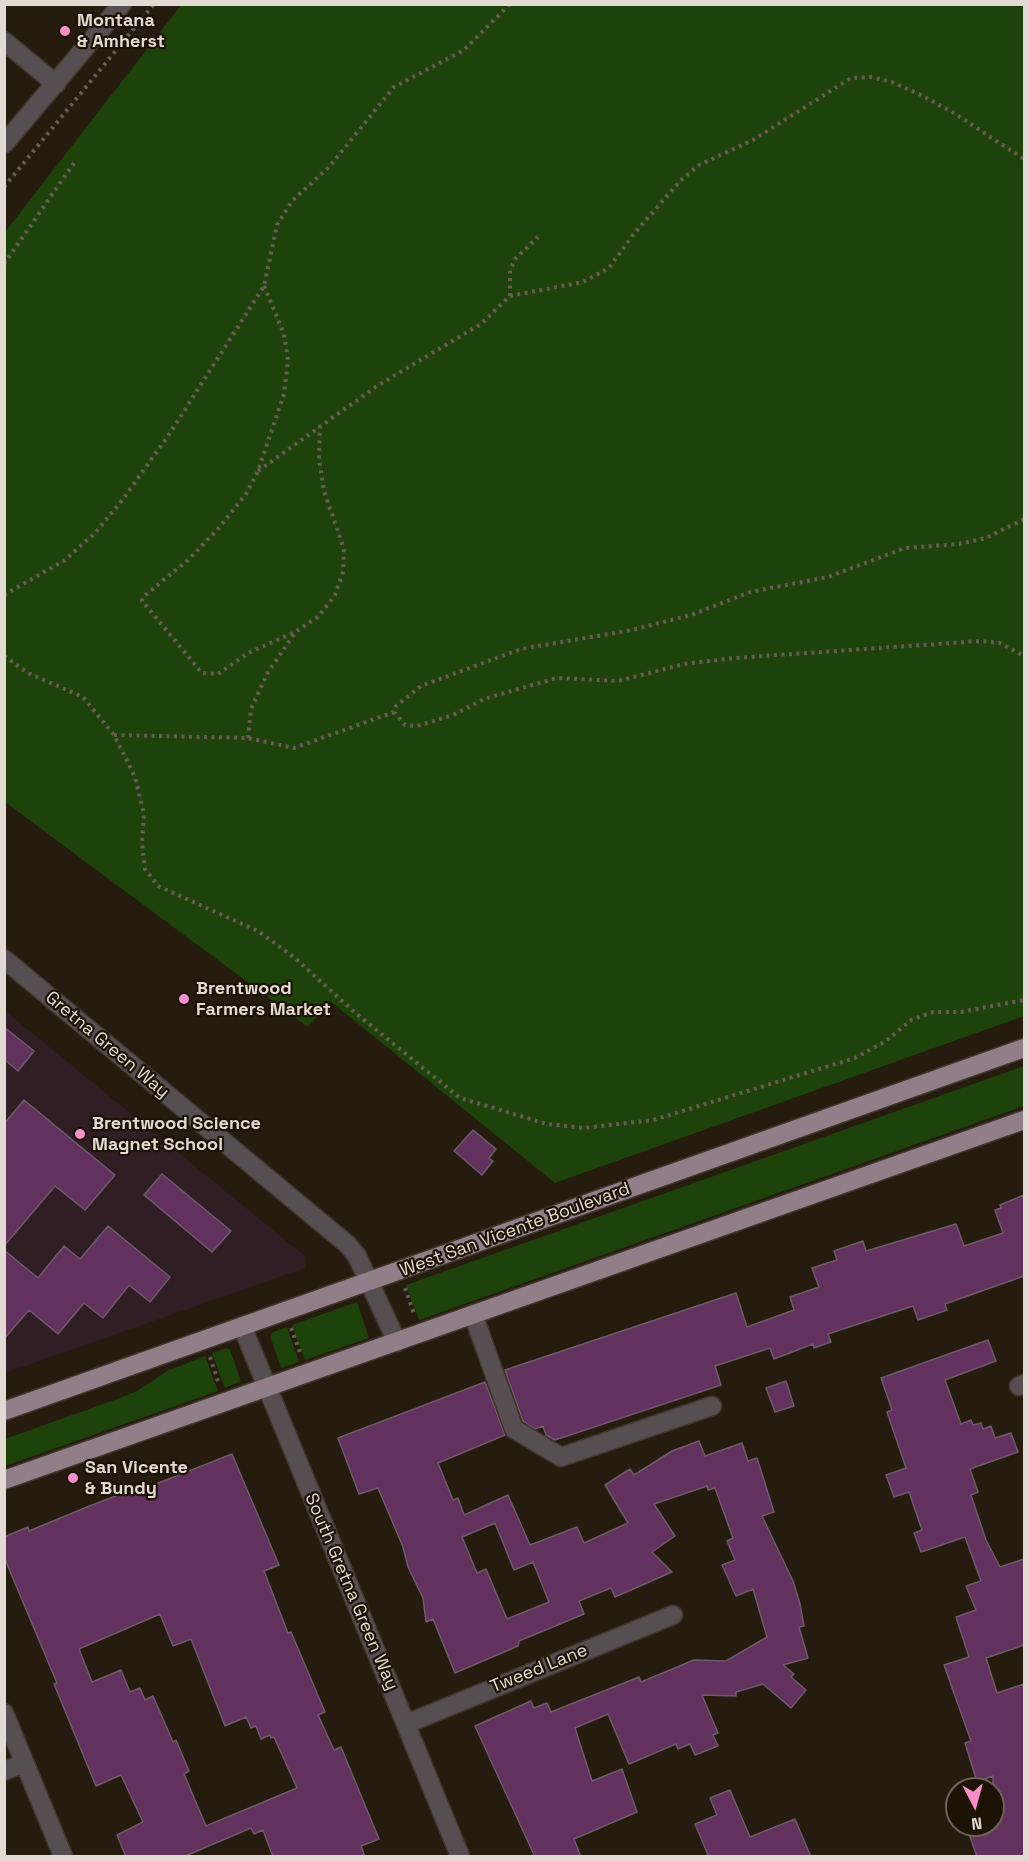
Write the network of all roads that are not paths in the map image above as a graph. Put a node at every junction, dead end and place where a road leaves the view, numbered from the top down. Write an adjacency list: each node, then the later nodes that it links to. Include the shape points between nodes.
1 (122, 4): 3 (street)
2 (4, 40): 3 (street)
3 (56, 84): 4 (street)
4 (4, 144)
5 (4, 959): 8 (street, Gretna Green Way, via 347,1244)
6 (1024, 1048): 8 (main road, West San Vicente Boulevard)
7 (1024, 1120): 9 (main road)
8 (370, 1282): 10 (main road, West San Vicente Boulevard); 11 (street, Gretna Green Way)
9 (473, 1314): 11 (main road); 13 (street, via 514,1430 561,1457)
10 (242, 1326): 12 (street, South Gretna Green Way); 14 (main road, West San Vicente Boulevard)
11 (397, 1342): 12 (main road)
12 (266, 1389): 15 (main road); 18 (street, South Gretna Green Way)
13 (712, 1406)
14 (4, 1411)
15 (4, 1480)
16 (673, 1614): 18 (street, Tweed Lane)
17 (4, 1713): 19 (street)
18 (406, 1724): 22 (street, South Gretna Green Way)
19 (24, 1763): 20 (street); 21 (street)
20 (4, 1771)
21 (63, 1857)
22 (460, 1857)

